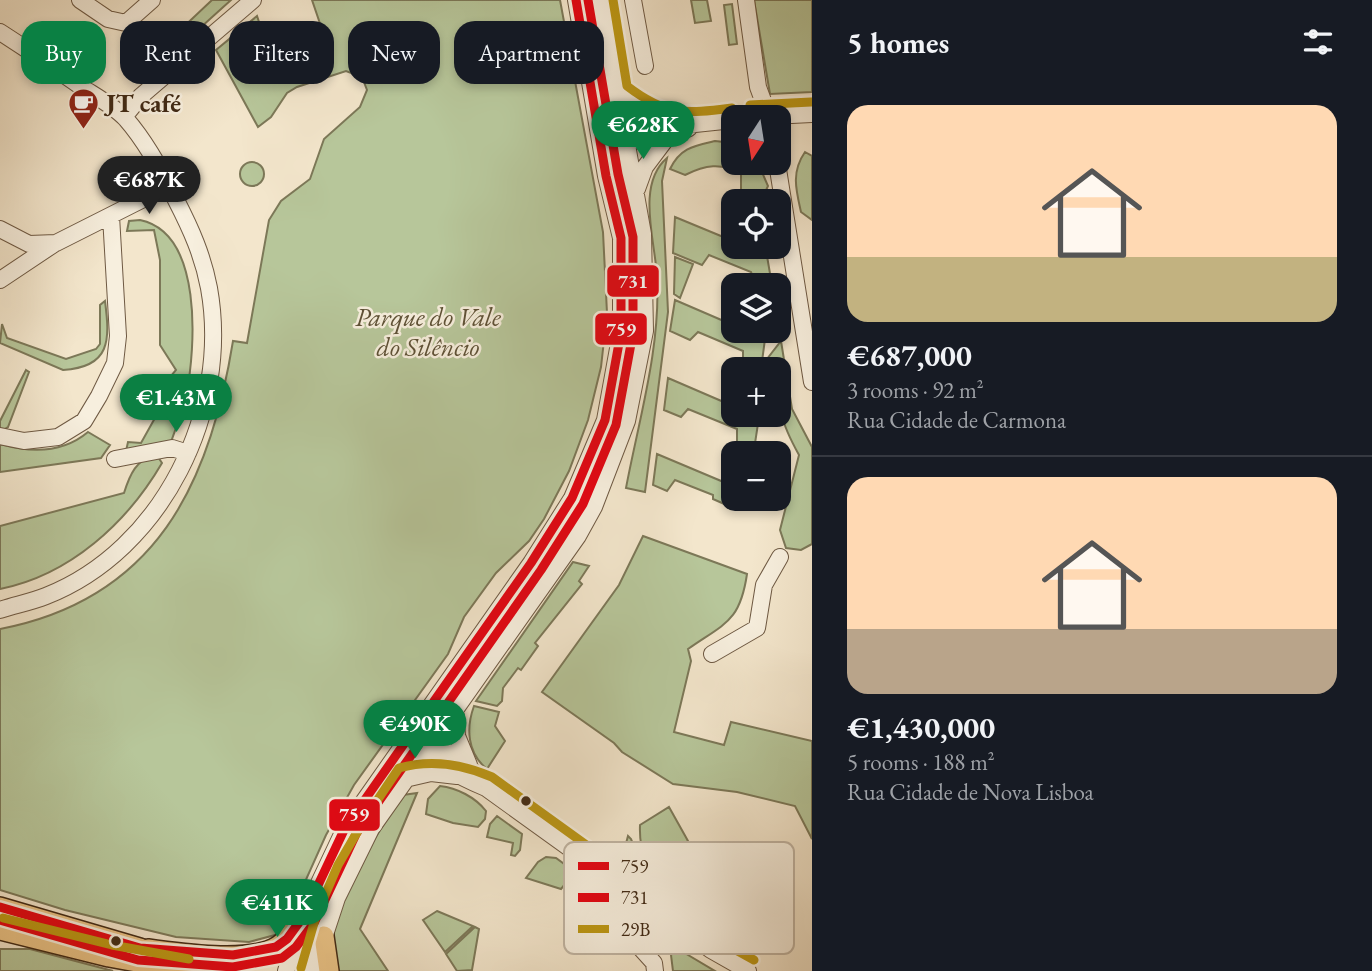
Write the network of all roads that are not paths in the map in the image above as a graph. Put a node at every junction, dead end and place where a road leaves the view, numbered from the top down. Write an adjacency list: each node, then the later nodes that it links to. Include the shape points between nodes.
1 (80, 0): 2 (street, via 116,23 135,18)
2 (152, 0)
3 (253, 0): 14 (street, via 141,96)
4 (576, 0): 15 (street)
5 (601, 0): 10 (street)
6 (633, 0): 9 (street)
7 (746, 0): 11 (street)
8 (0, 32): 14 (street)
9 (645, 66)
10 (617, 93): 17 (street); 18 (street)
11 (765, 105)
12 (812, 114): 13 (street)
13 (791, 115)
14 (124, 117): 21 (street)
15 (598, 122): 18 (street); 20 (street)
16 (721, 122): 17 (street)
17 (666, 132): 18 (street, via 641,143); 22 (street)
18 (625, 139): 20 (street, via 614,152); 22 (street)
19 (779, 175): 27 (street)
20 (606, 176): 35 (street, via 621,238 621,332 605,420 572,498)
21 (169, 186): 23 (street); 29 (street, via 198,243 210,289 212,365 207,397)
22 (636, 191): 34 (street, via 643,234 645,331 627,421 578,536)
23 (111, 216): 25 (street); 28 (street, via 118,336 115,363 99,396 84,421 58,437 24,441)
24 (0, 229): 25 (street, via 29,244)
25 (56, 243): 26 (street)
26 (0, 280)
27 (812, 382)
28 (0, 436)
29 (188, 453): 30 (street, via 172,448); 32 (street, via 149,519 124,546 47,596)
30 (115, 460)
31 (780, 557): 33 (street, via 764,585 757,628)
32 (0, 610)
33 (712, 654)
34 (455, 707): 37 (street); 38 (street)
35 (424, 715): 36 (street); 37 (street)
36 (405, 743): 37 (street); 42 (street, via 345,828)
37 (428, 745): 38 (street, via 445,748); 39 (street)
38 (465, 771): 39 (street); 40 (street)
39 (405, 779): 44 (street, via 371,829)
40 (564, 844)
41 (0, 907): 45 (main road)
42 (303, 917): 45 (main road, via 287,939 265,951 233,955); 49 (street)
43 (0, 930): 48 (main road)
44 (324, 936): 50 (street); 51 (main road)
45 (140, 948): 48 (main road)
46 (646, 954): 52 (street)
47 (718, 954): 53 (street)
48 (180, 969)
49 (286, 971)
50 (313, 971)
51 (329, 971)
52 (655, 971)
53 (748, 971)

